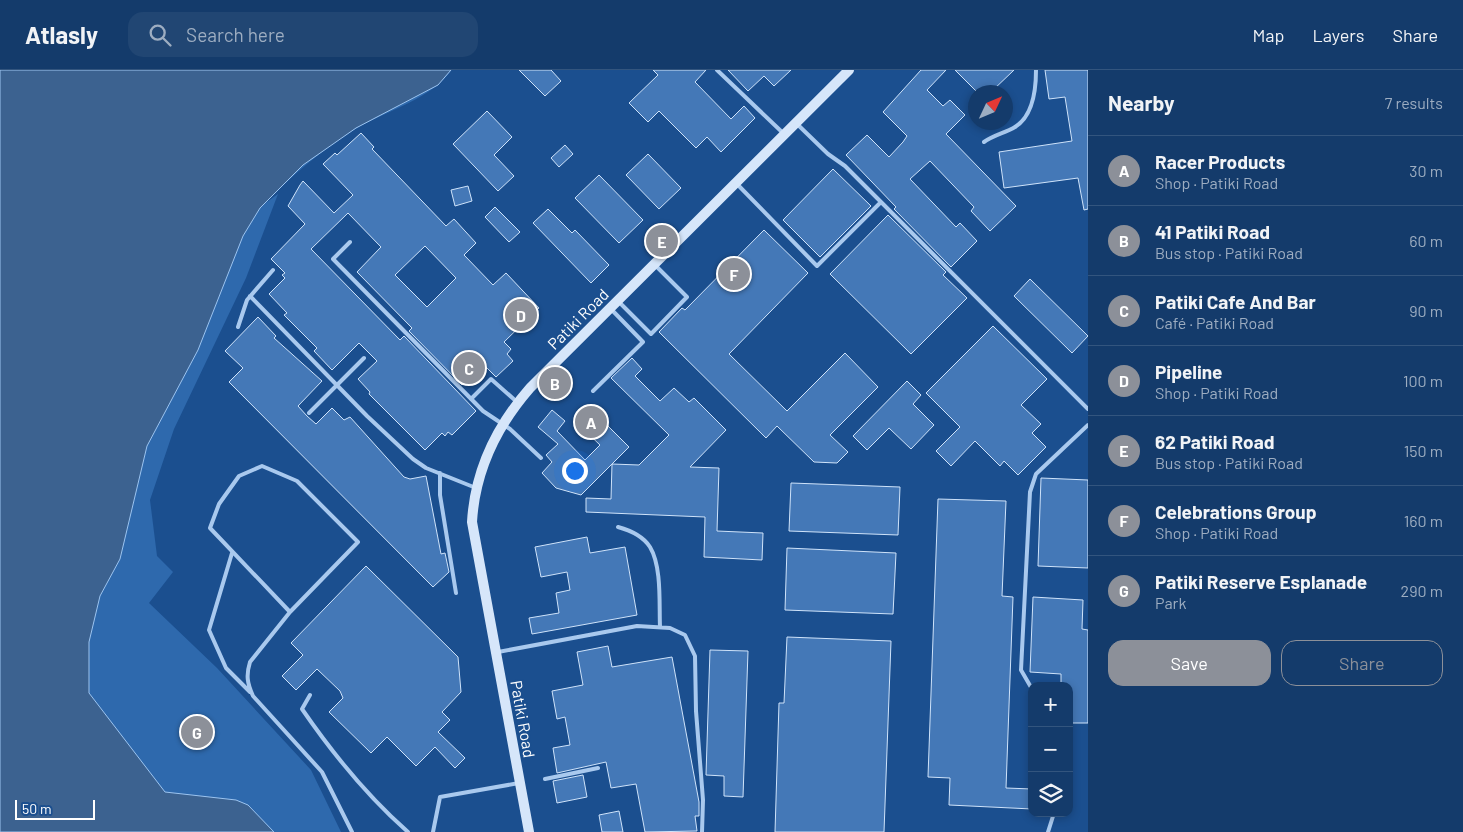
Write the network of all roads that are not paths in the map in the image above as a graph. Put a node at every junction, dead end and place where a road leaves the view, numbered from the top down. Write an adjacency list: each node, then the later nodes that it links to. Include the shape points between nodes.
1 (717, 70): 5 (lane)
2 (849, 70): 4 (main road, Patiki Road)
3 (1036, 70): 6 (lane, via 1036,93 1026,113 1016,126)
4 (796, 123): 5 (main road, Patiki Road); 8 (lane)
5 (784, 135): 7 (main road, Patiki Road)
6 (984, 142)
7 (736, 183): 8 (lane, via 817,266); 10 (main road, Patiki Road)
8 (880, 202): 21 (lane)
9 (350, 242): 19 (lane, via 333,258)
10 (654, 265): 13 (main road, Patiki Road); 13 (lane, via 687,297 651,334)
11 (273, 270): 12 (lane)
12 (250, 296): 15 (lane); 17 (lane)
13 (618, 301): 14 (main road, Patiki Road)
14 (610, 308): 18 (lane, via 643,342); 20 (main road, Patiki Road)
15 (238, 326)
16 (364, 358): 17 (lane)
17 (337, 385): 22 (lane); 26 (lane, via 413,459)
18 (593, 391)
19 (471, 399): 20 (lane, via 491,379); 23 (lane)
20 (518, 402): 23 (main road, Patiki Road)
21 (1088, 409)
22 (309, 413)
23 (502, 424): 25 (lane); 27 (main road, Patiki Road, via 488,451)
24 (1088, 425): 34 (lane, via 1036,474 1030,492 1021,670)
25 (541, 458)
26 (440, 473): 27 (lane); 30 (lane, via 440,495)
27 (476, 488): 33 (main road, Patiki Road, via 472,522)
28 (618, 527): 32 (lane, via 632,531 650,546 658,576)
29 (232, 553): 31 (lane); 31 (lane, via 210,528 219,504 239,476 262,466 297,481 358,542); 36 (lane, via 209,630 226,668)
30 (456, 593)
31 (290, 612): 36 (lane, via 250,662 247,680)
32 (660, 627): 33 (lane, via 637,626); 45 (lane, via 685,635 695,656)
33 (495, 652): 39 (main road, Patiki Road)
34 (1028, 682)
35 (310, 695): 42 (lane, via 302,708 322,738 366,793)
36 (254, 696): 41 (lane, via 322,772)
37 (598, 768): 38 (lane)
38 (545, 778)
39 (519, 783): 43 (lane, via 440,797); 44 (main road, Patiki Road)
40 (1053, 817): 46 (lane)
41 (352, 832)
42 (408, 832)
43 (433, 832)
44 (530, 832)
45 (702, 832)
46 (1048, 832)

